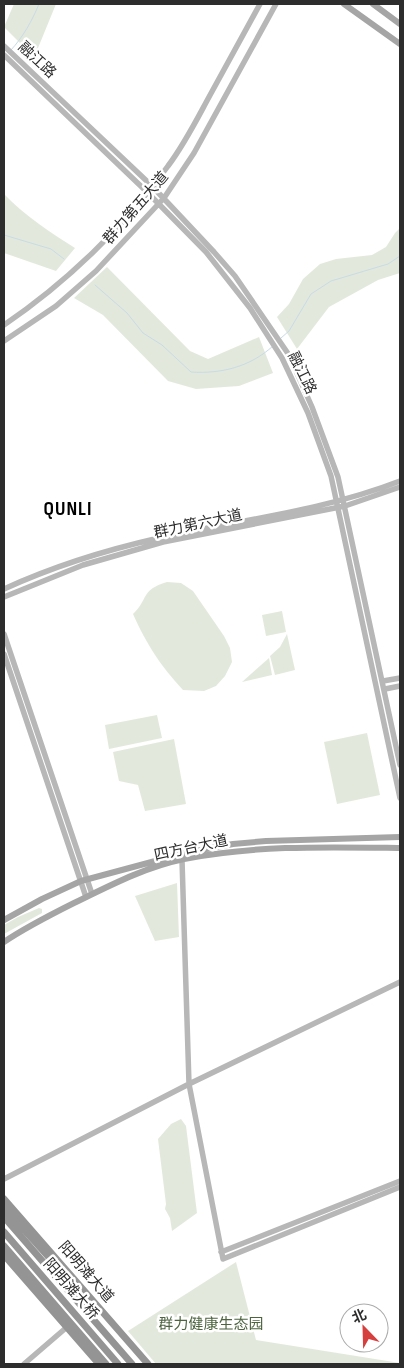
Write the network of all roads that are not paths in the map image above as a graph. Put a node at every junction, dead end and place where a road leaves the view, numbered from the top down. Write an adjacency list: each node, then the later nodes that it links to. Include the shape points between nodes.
1 (260, 4): 10 (main road, 群力第五大道, via 187,137)
2 (276, 4): 12 (main road, 群力第五大道, via 194,153)
3 (344, 4): 6 (main road)
4 (373, 4): 5 (main road)
5 (400, 24)
6 (400, 44)
7 (4, 46): 9 (main road, 融江路)
8 (4, 55): 9 (main road, 融江路)
9 (16, 62): 10 (main road, 融江路); 11 (main road, 融江路)
10 (152, 186): 11 (main road, 群力第五大道); 12 (main road, 融江路)
11 (147, 192): 13 (main road, 融江路); 14 (main road, 群力第五大道, via 126,218 65,278)
12 (164, 198): 13 (main road, 群力第五大道); 18 (main road, 融江路, via 235,276 289,355 323,433 338,477)
13 (159, 204): 15 (main road, 群力第五大道, via 96,272 56,306); 18 (main road, 融江路, via 230,280 273,342 318,437)
14 (4, 324)
15 (4, 342)
16 (400, 481): 18 (main road, 群力第六大道)
17 (400, 486): 18 (main road, 群力第六大道)
18 (341, 504): 19 (main road, 群力第六大道, via 128,545 80,558); 20 (main road, 群力第六大道, via 163,542 83,564); 24 (main road, 融江路); 28 (main road, 融江路)
19 (4, 590)
20 (4, 597)
21 (4, 634): 32 (main road)
22 (4, 654): 32 (main road)
23 (400, 678): 24 (main road)
24 (383, 681): 26 (main road, 融江路)
25 (400, 686): 26 (main road)
26 (385, 689): 27 (main road, 融江路)
27 (400, 765)
28 (400, 798)
29 (400, 837): 32 (main road, 四方台大道, via 243,843 165,857)
30 (400, 848): 31 (main road, 四方台大道, via 271,848)
31 (182, 860): 33 (main road, 四方台大道, via 146,871); 37 (main road)
32 (84, 880): 33 (main road); 34 (main road, 四方台大道)
33 (89, 896): 35 (main road, 四方台大道)
34 (4, 920)
35 (4, 942)
36 (400, 982): 37 (main road)
37 (189, 1084): 38 (main road); 46 (main road)
38 (4, 1179)
39 (400, 1181): 46 (main road)
40 (400, 1187): 46 (main road, via 223,1259)
41 (4, 1198): 55 (highway, 阳明滩大道)
42 (4, 1206): 49 (highway)
43 (4, 1217): 54 (highway, 阳明滩大桥)
44 (4, 1232): 53 (highway, 阳明滩大桥)
45 (4, 1246): 52 (highway)
46 (221, 1252)
47 (4, 1255): 48 (highway)
48 (67, 1327): 50 (main road); 51 (highway)
49 (142, 1363)
50 (24, 1364)
51 (99, 1364)
52 (106, 1364)
53 (118, 1364)
54 (132, 1364)
55 (148, 1364)

